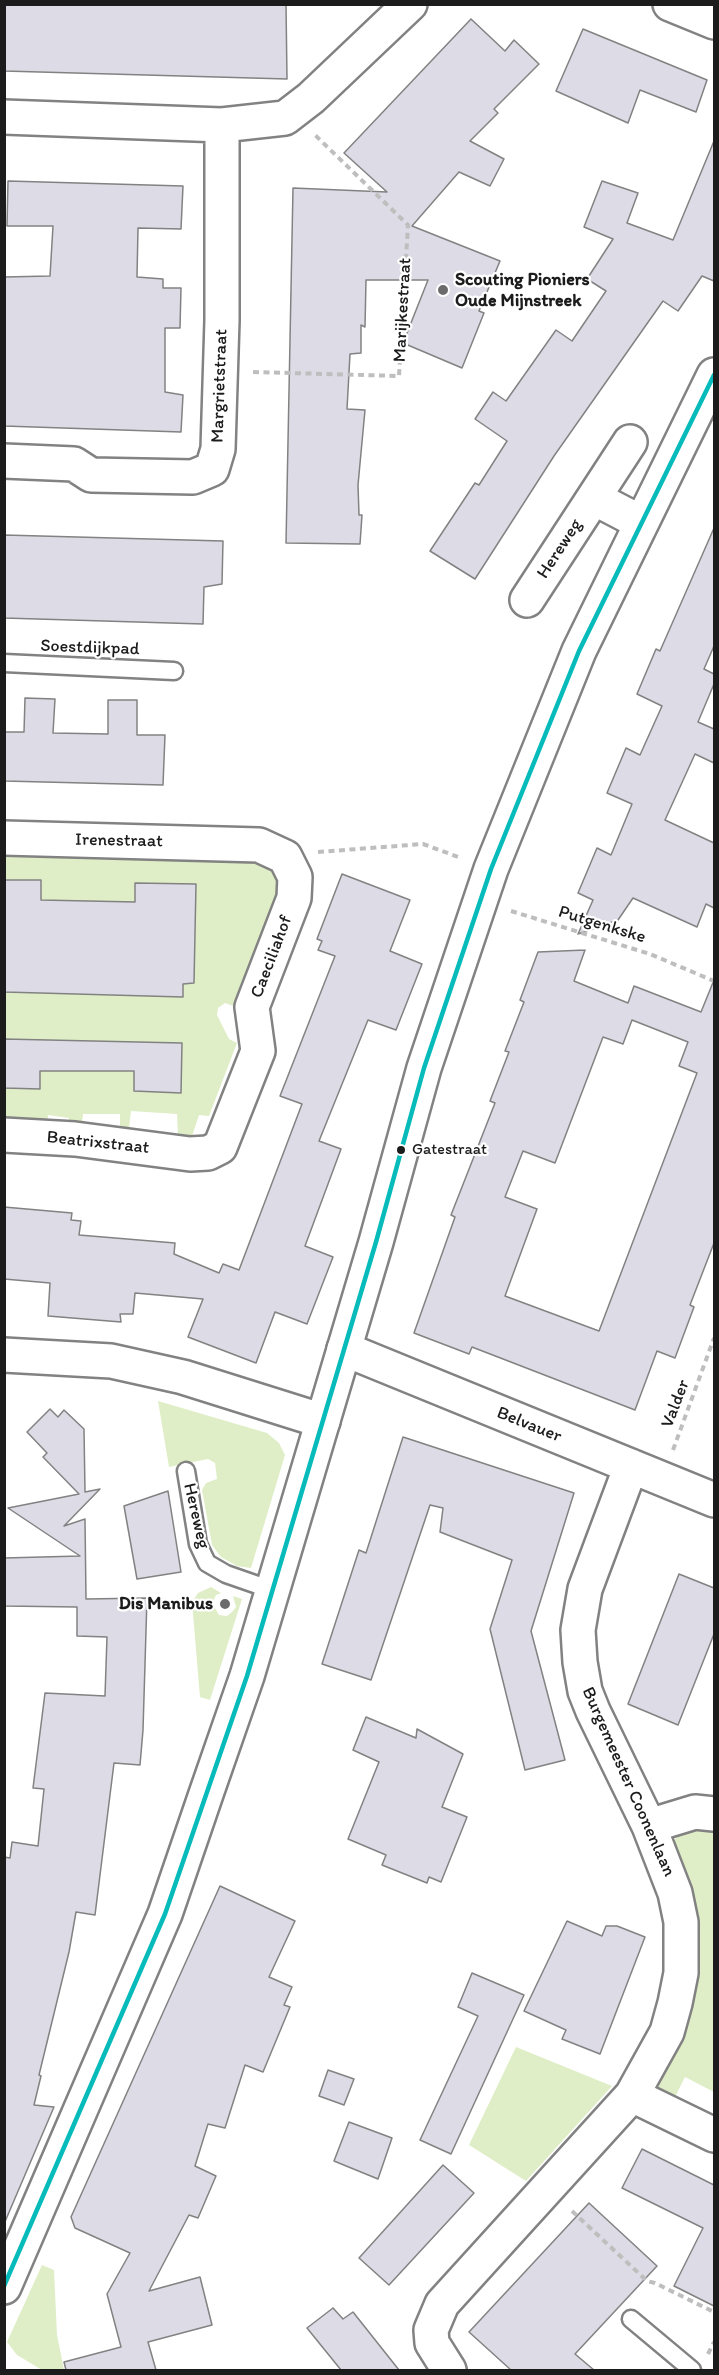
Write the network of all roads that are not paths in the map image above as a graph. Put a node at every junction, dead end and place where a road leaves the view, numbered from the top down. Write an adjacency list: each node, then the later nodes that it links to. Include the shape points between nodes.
1 (410, 4): 5 (street, via 293,114)
2 (670, 4): 3 (street)
3 (714, 22)
4 (4, 117): 5 (street)
5 (222, 125): 8 (street, Margrietstraat, via 218,449 212,469 193,477 91,476 74,465)
6 (714, 375): 10 (street)
7 (630, 441): 9 (street, Hereweg)
8 (4, 461)
9 (594, 498): 10 (street); 11 (street, Hereweg)
10 (640, 522): 18 (street, via 579,651 491,868 424,1068)
11 (527, 600)
12 (4, 663): 13 (lane, Soestdijkpad)
13 (174, 671)
14 (4, 838): 15 (street, Irenestraat, via 259,845)
15 (285, 857): 17 (street, Caeciliahof, via 295,877 294,898 252,1007 258,1051 219,1147 208,1153)
16 (4, 1135): 17 (street, Beatrixstraat, via 75,1139)
17 (190, 1154)
18 (344, 1349): 20 (street); 21 (street, Belvauer)
19 (4, 1355): 20 (street, via 111,1361 183,1377)
20 (322, 1421): 24 (street)
21 (631, 1466): 23 (street, Belvauer); 26 (street, Burgemeester Coonenlaan, via 585,1589 578,1630 585,1691)
22 (186, 1471): 24 (lane, Hereweg, via 198,1544 207,1563)
23 (714, 1500)
24 (272, 1590): 29 (street, via 247,1676 165,1914)
25 (714, 1814): 26 (street, via 695,1812)
26 (649, 1826): 27 (street, Burgemeester Coonenlaan, via 675,1893 681,1922 681,1973 667,2032)
27 (632, 2095): 28 (street); 31 (street, Burgemeester Coonenlaan, via 438,2310 431,2330 432,2343)
28 (714, 2135)
29 (4, 2287)
30 (631, 2319): 32 (lane)
31 (449, 2370)
32 (692, 2370)

